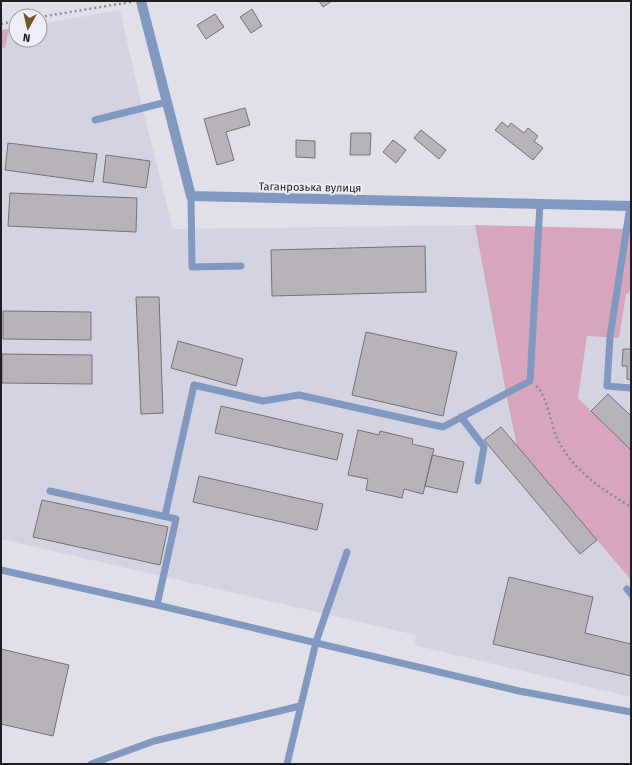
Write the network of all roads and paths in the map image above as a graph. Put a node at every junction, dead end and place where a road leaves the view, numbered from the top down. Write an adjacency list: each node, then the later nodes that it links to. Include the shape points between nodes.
1 (138, 1): 3 (path)
2 (141, 1): 4 (street)
3 (48, 16)
4 (167, 102): 5 (lane); 6 (street)
5 (95, 120)
6 (191, 196): 7 (street, Таганрозька вулиця); 9 (lane, via 192,267)
7 (540, 204): 8 (street, Таганрозька вулиця); 10 (lane)
8 (631, 206): 11 (lane, via 610,337 607,386)
9 (241, 266)
10 (530, 381): 12 (lane); 15 (path, via 540,389 557,438 570,460 598,486)
11 (631, 388)
12 (461, 417): 13 (lane, via 484,447); 16 (lane, via 443,427 299,395 263,401 194,385)
13 (478, 481)
14 (50, 491): 16 (lane)
15 (631, 507)
16 (164, 516): 19 (lane, via 176,519)
17 (347, 552): 20 (lane)
18 (1, 570): 19 (lane)
19 (157, 605): 20 (lane)
20 (316, 642): 21 (lane); 22 (lane, via 519,691)
21 (300, 706): 23 (lane, via 154,741); 24 (lane)
22 (631, 712)
23 (91, 764)
24 (287, 764)

